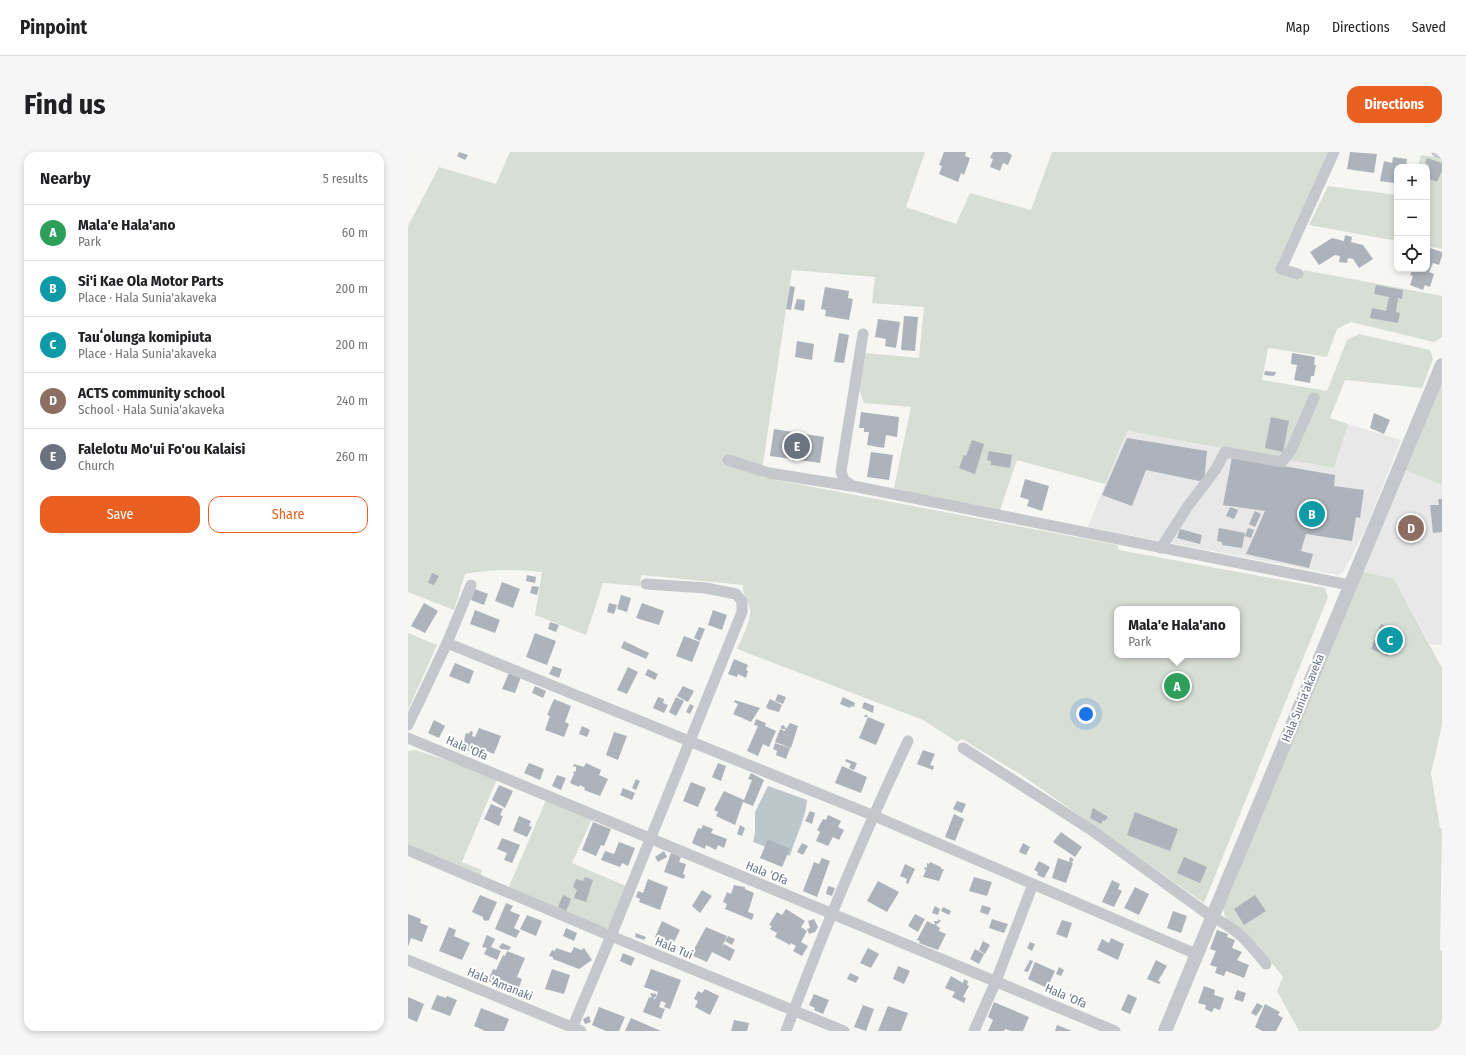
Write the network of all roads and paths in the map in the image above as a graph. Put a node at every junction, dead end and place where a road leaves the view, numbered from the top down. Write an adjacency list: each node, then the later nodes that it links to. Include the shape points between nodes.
1 (1334, 152): 4 (street, via 1281,269)
2 (1437, 152): 3 (street)
3 (1442, 153)
4 (1298, 274)
5 (863, 334): 9 (street, via 841,471 844,480)
6 (1442, 365): 13 (street, Hala Sunia'akaveka)
7 (1314, 398): 10 (street, via 1291,450 1282,462 1225,452)
8 (728, 460): 9 (street, via 769,472)
9 (853, 486): 10 (street)
10 (1161, 548): 13 (street)
11 (646, 584): 17 (street, via 706,588 736,594 742,600 742,612 733,636)
12 (471, 585): 14 (street)
13 (1349, 585): 25 (street, Hala Sunia'akaveka)
14 (447, 643): 15 (street); 17 (street)
15 (408, 725)
16 (408, 738): 21 (street, Hala 'Ofa)
17 (689, 741): 20 (street); 21 (street)
18 (908, 741): 20 (street)
19 (963, 748): 25 (street, via 1090,829)
20 (872, 815): 23 (street); 24 (street)
21 (650, 839): 24 (street, Hala 'Ofa); 26 (street)
22 (408, 850): 26 (street, Hala Tui)
23 (1033, 884): 27 (street); 30 (street)
24 (831, 913): 30 (street, Hala 'Ofa); 31 (street)
25 (1212, 917): 27 (street, Hala Sunia'akaveka); 29 (street, via 1231,926 1248,941)
26 (611, 936): 31 (street, Hala Tui); 32 (street)
27 (1196, 954): 37 (street, Hala Sunia'akaveka)
28 (408, 960): 32 (street, Hala 'Amanaki)
29 (1266, 964)
30 (996, 981): 35 (street); 36 (street, Hala 'Ofa)
31 (794, 1010): 33 (street); 34 (street, Hala Tui)
32 (575, 1030)
33 (786, 1031)
34 (844, 1031)
35 (974, 1031)
36 (1115, 1031)
37 (1165, 1031)

